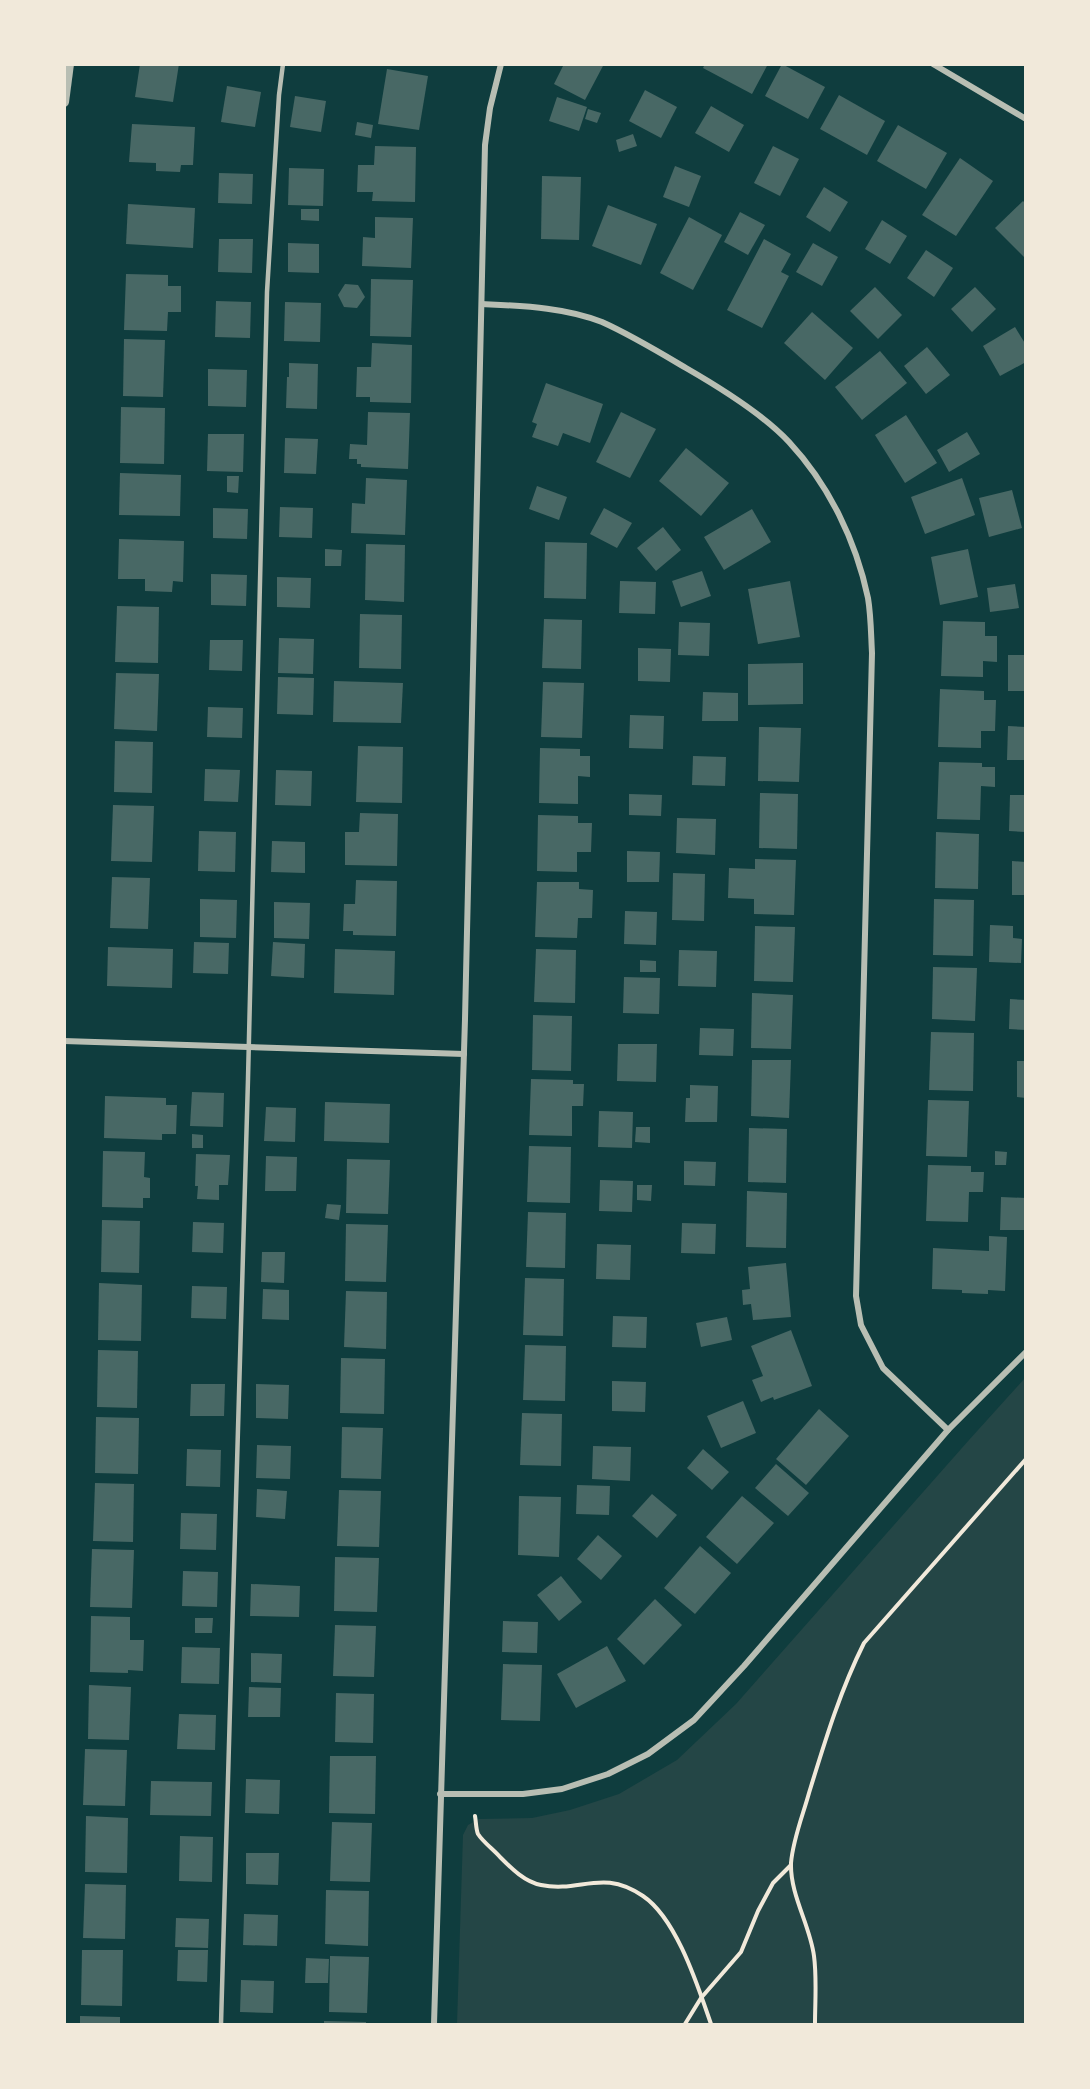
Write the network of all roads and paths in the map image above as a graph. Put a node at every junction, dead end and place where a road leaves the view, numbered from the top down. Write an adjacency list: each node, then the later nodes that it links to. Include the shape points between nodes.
1 (69, 64): 5 (street)
2 (283, 64): 9 (lane, via 267,292)
3 (501, 64): 7 (street, via 485,145)
4 (933, 64): 6 (street)
5 (64, 102)
6 (1026, 119)
7 (482, 304): 10 (street); 12 (street, via 559,310 601,322 712,383 788,440 816,473 842,520 868,600 872,653 856,1296 861,1325 883,1368)
8 (64, 1041): 9 (street)
9 (249, 1047): 10 (street); 18 (lane)
10 (464, 1054): 14 (street)
11 (1026, 1352): 12 (street)
12 (948, 1430): 14 (street, via 744,1666 694,1720 648,1754 608,1774 562,1789 523,1794)
13 (1026, 1459): 16 (path, via 864,1642 828,1732)
14 (440, 1794): 19 (street)
15 (475, 1816): 17 (path, via 478,1834 512,1869 539,1885 612,1882 645,1898 690,1963)
16 (791, 1865): 17 (path, via 773,1883 741,1952); 22 (path, via 815,1957)
17 (701, 1998): 20 (path); 21 (path)
18 (221, 2025)
19 (434, 2025)
20 (685, 2025)
21 (711, 2025)
22 (815, 2025)

